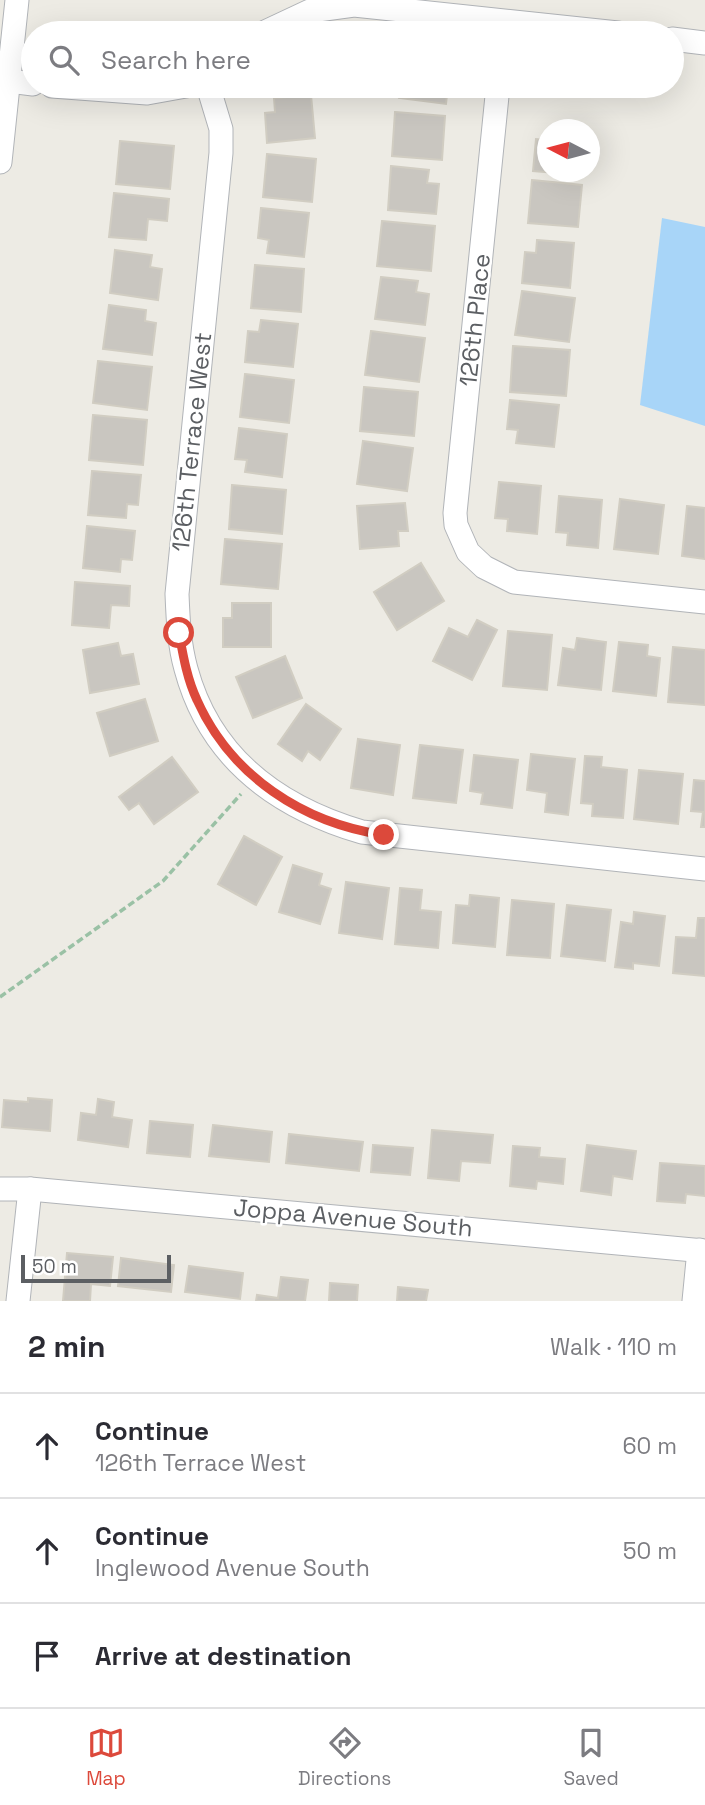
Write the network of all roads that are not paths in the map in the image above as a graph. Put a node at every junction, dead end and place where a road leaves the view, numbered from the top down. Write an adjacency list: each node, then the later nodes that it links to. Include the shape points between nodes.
1 (17, 0): 6 (street)
2 (289, 21): 3 (street, via 310,11 354,5)
3 (463, 21)
4 (684, 40): 5 (street)
5 (705, 43)
6 (4, 81): 9 (street)
7 (212, 98): 11 (street, 126th Terrace West, via 222,153 177,594 186,668 214,732 254,779 297,807 362,832)
8 (497, 98): 10 (street, 126th Place, via 456,525 468,552 484,567 514,582)
9 (0, 162)
10 (705, 602)
11 (705, 869)
12 (0, 1189): 13 (street, Joppa Avenue South)
13 (30, 1189): 14 (street, Joppa Avenue South); 15 (street)
14 (702, 1250): 16 (street)
15 (18, 1301)
16 (694, 1301)

